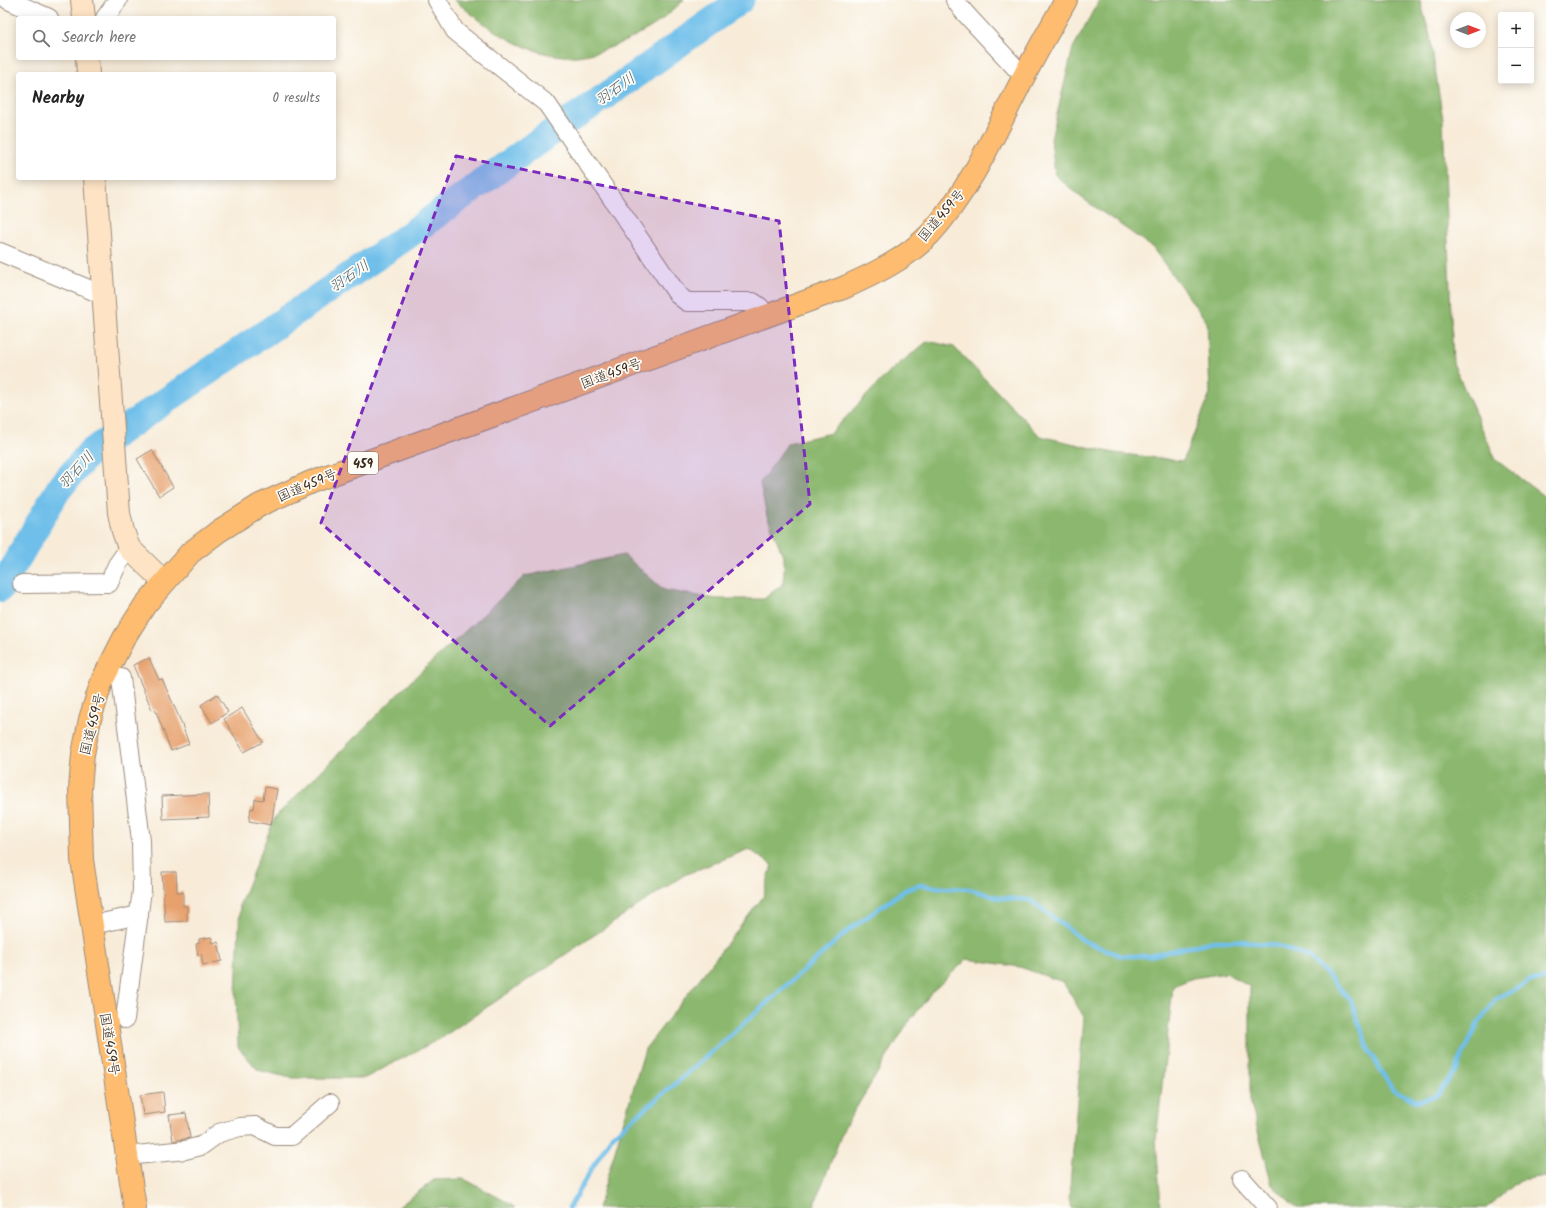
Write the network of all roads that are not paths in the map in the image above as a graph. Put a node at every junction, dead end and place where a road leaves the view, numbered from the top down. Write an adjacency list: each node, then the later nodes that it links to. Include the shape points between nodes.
1 (8, 0): 7 (street)
2 (82, 0): 8 (street)
3 (118, 0): 9 (street)
4 (437, 0): 16 (street, via 455,31 547,104 678,295 687,302 753,302)
5 (955, 0): 12 (street)
6 (1066, 0): 12 (highway, 国道459号 / 459)
7 (45, 16)
8 (84, 16)
9 (106, 16)
10 (87, 60): 11 (street)
11 (88, 72)
12 (1024, 77): 16 (highway, 国道459号 / 459, via 977,169 954,204 929,234 899,259 871,275)
13 (95, 180): 15 (street)
14 (0, 252): 15 (street)
15 (103, 295): 17 (street, via 120,513)
16 (766, 316): 18 (highway, 国道459号 / 459, via 311,482 260,505 219,532 190,553)
17 (129, 548): 18 (street); 19 (street, via 110,583)
18 (164, 582): 22 (highway, 国道459号 / 459, via 145,605 124,638 102,681 83,754 80,789 82,860)
19 (22, 584)
20 (121, 678): 21 (street, via 141,841 142,890)
21 (139, 915): 22 (street); 23 (street)
22 (92, 925): 25 (highway, 国道459号 / 459)
23 (125, 1019)
24 (330, 1103): 25 (street, via 292,1136 275,1136 255,1126 240,1127 219,1133 201,1146 186,1150)
25 (126, 1156): 27 (highway, 国道459号 / 459)
26 (1242, 1179): 28 (street)
27 (135, 1208)
28 (1268, 1208)

